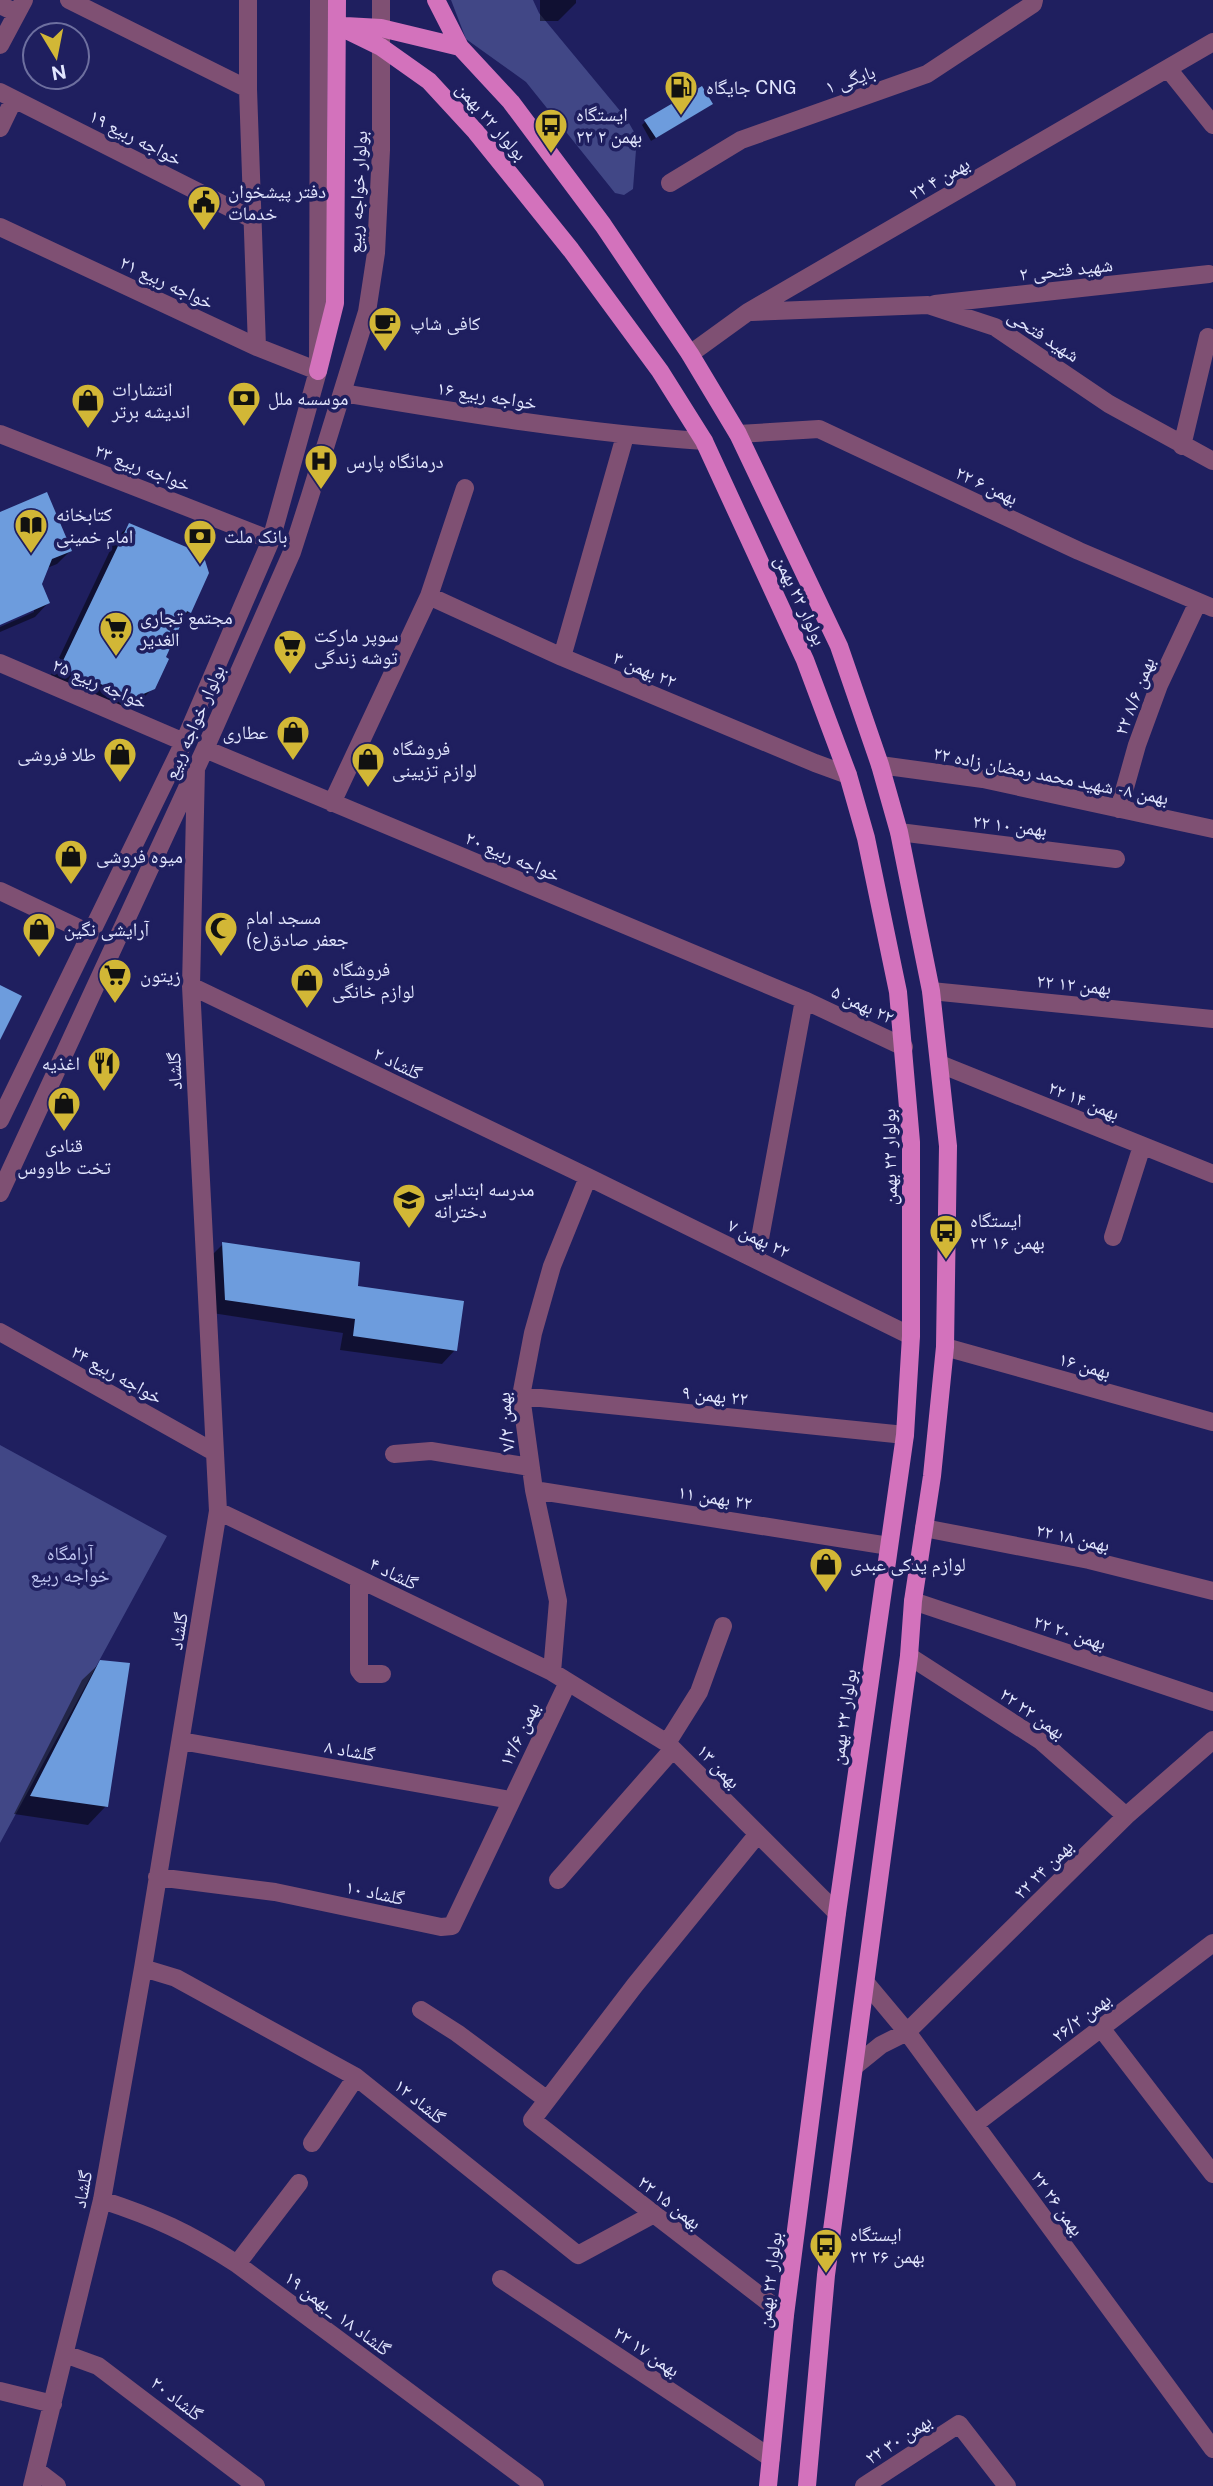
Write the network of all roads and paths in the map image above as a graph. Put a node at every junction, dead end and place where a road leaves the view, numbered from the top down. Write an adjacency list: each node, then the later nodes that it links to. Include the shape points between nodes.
1 (69, 0): 17 (street)
2 (248, 0): 17 (street)
3 (319, 0): 30 (street, بولوار خواجه ربیع)
4 (337, 0): 10 (main road)
5 (382, 0): 11 (street, بولوار خواجه ربیع)
6 (436, 0): 15 (main road, بولوار ۲۲ بهمن)
7 (1034, 0): 21 (street, بایگی ۱, via 927,75 741,140)
8 (0, 5): 9 (street)
9 (20, 7): 13 (street)
10 (338, 26): 11 (main road); 14 (main road, بولوار ۲۲ بهمن); 30 (main road, via 335,303)
11 (381, 28): 14 (street, بولوار خواجه ربیع); 15 (main road)
12 (1213, 42): 16 (street, ۲۲ بهمن ۴)
13 (0, 45)
14 (381, 47): 31 (street, بولوار خواجه ربیع, via 376,253 368,312); 35 (main road, بولوار ۲۲ بهمن, via 429,81 476,132 579,261 660,371)
15 (460, 47): 29 (main road, بولوار ۲۲ بهمن, via 511,102 595,214)
16 (1169, 69): 19 (street); 26 (street, ۲۲ بهمن ۴)
17 (248, 89): 22 (street)
18 (7, 95): 20 (street); 22 (street, خواجه ربیع ۱۹)
19 (1213, 125)
20 (0, 128)
21 (670, 183)
22 (252, 219): 28 (street)
23 (0, 227): 28 (street, خواجه ربیع ۲۱)
24 (1209, 274): 25 (street, شهید فتحی ۲)
25 (928, 305): 26 (street, شهید فتحی); 36 (street, شهید فتحی, via 995,327)
26 (748, 312): 29 (street, ۲۲ بهمن ۴)
27 (1208, 337): 36 (street)
28 (257, 347): 30 (street, خواجه ربیع ۲۱)
29 (690, 354): 33 (main road, بولوار ۲۲ بهمن)
30 (318, 371): 39 (street, بولوار خواجه ربیع)
31 (343, 393): 34 (street, خواجه ربیع ۱۶); 45 (street, بولوار خواجه ربیع, via 292,552)
32 (0, 434): 39 (street, خواجه ربیع ۲۳)
33 (738, 434): 41 (street, ۲۲ بهمن ۶, via 819,429); 46 (main road, بولوار ۲۲ بهمن, via 839,646)
34 (625, 436): 35 (street, خواجه ربیع ۱۶); 42 (street)
35 (704, 441): 48 (main road, بولوار ۲۲ بهمن, via 806,660)
36 (1182, 446): 37 (street, شهید فتحی)
37 (1213, 461)
38 (465, 488): 40 (street)
39 (271, 540): 44 (street, بولوار خواجه ربیع)
40 (429, 596): 42 (street, ٢٢ بهمن ۳); 49 (street)
41 (1205, 605): 50 (street, ۲۲ بهمن ۸/۶, via 1159,685)
42 (562, 657): 48 (street, ٢٢ بهمن ۳)
43 (0, 663): 44 (street, خواجه ربیع ۲۵)
44 (184, 742): 55 (street, بولوار خواجه ربیع)
45 (205, 750): 47 (street, بولوار خواجه ربیع); 49 (street, خواجه ربیع ۲۰)
46 (880, 765): 50 (street, ۲۲ بهمن ۸ - شهید محمد رمضان زاده, via 983,779); 52 (main road, بولوار ۲۲ بهمن)
47 (197, 768): 56 (street, گلشاد); 66 (street, بولوار خواجه ربیع)
48 (848, 775): 60 (main road, بولوار ۲۲ بهمن, via 898,992)
49 (332, 803): 58 (street, خواجه ربیع ۲۰)
50 (1119, 809): 51 (street, ۲۲ بهمن ۸ - شهید محمد رمضان زاده)
51 (1213, 829)
52 (899, 832): 53 (street, ۲۲ بهمن ۱۰); 57 (main road, بولوار ۲۲ بهمن)
53 (1116, 859)
54 (0, 891): 55 (street)
55 (91, 934): 62 (street, بولوار خواجه ربیع)
56 (191, 986): 65 (street, گلشاد ۲); 75 (street, گلشاد)
57 (931, 990): 59 (street, ۲۲ بهمن ۱۲); 61 (main road, بولوار ۲۲ بهمن)
58 (804, 1000): 60 (street, ٢٢ بهمن ۵); 68 (street)
59 (1213, 1019)
60 (904, 1047): 70 (main road, بولوار ۲۲ بهمن, via 911,1142)
61 (940, 1065): 63 (street, ۲۲ بهمن ۱۴); 71 (main road, بولوار ۲۲ بهمن, via 948,1146)
62 (0, 1121)
63 (1142, 1146): 64 (street, ۲۲ بهمن ۱۴); 67 (street)
64 (1213, 1174)
65 (588, 1177): 68 (street, ٢٢ بهمن ٧); 72 (street, بهمن ۷/۲, via 552,1266)
66 (0, 1192)
67 (1113, 1237)
68 (756, 1260): 70 (street, ٢٢ بهمن ٧)
69 (0, 1332): 75 (street, خواجه ربیع ۲۴)
70 (911, 1336): 74 (main road, بولوار ۲۲ بهمن)
71 (945, 1348): 73 (street, بهمن ۱۶); 80 (main road, بولوار ۲۲ بهمن)
72 (521, 1396): 74 (street, ٢٢ بهمن ۹); 77 (street, بهمن ۷/۲)
73 (1213, 1422)
74 (905, 1435): 81 (main road, بولوار ۲۲ بهمن)
75 (215, 1452): 79 (street, گلشاد)
76 (394, 1454): 77 (street, via 432,1451)
77 (530, 1467): 78 (street, بهمن ۷/۲)
78 (534, 1490): 81 (street, ٢٢ بهمن ١١); 87 (street, بهمن ۷/۲, via 558,1601)
79 (218, 1511): 82 (street, گلشاد ۴); 92 (street, گلشاد)
80 (923, 1528): 83 (street, ۲۲ بهمن ۱۸, via 1089,1560); 84 (main road, بولوار ۲۲ بهمن)
81 (889, 1546): 99 (main road, بولوار ۲۲ بهمن)
82 (359, 1579): 87 (street, گلشاد ۴); 88 (street, via 359,1670)
83 (1213, 1591)
84 (913, 1601): 86 (main road, بولوار ۲۲ بهمن); 90 (street, ۲۲ بهمن ۲۰)
85 (723, 1626): 93 (street, via 699,1692)
86 (909, 1656): 95 (street, ۲۲ بهمن ۲۲, via 1041,1741); 102 (main road, بولوار ۲۲ بهمن)
87 (552, 1672): 89 (street, بهمن ۱۳)
88 (382, 1674)
89 (568, 1682): 93 (street, بهمن ۱۳); 94 (street, بهمن ۱۳/۶)
90 (1213, 1702)
91 (1213, 1740): 95 (street, ۲۲ بهمن ۲۴)
92 (181, 1741): 94 (street, گلشاد ۸, via 505,1799); 97 (street, گلشاد)
93 (670, 1746): 96 (street, بهمن ۱۳); 98 (street)
94 (509, 1804): 97 (street, گلشاد ۱۰, via 452,1926 275,1892)
95 (1126, 1816): 105 (street, ۲۲ بهمن ۲۴)
96 (757, 1835): 99 (street, بهمن ۱۳); 108 (street)
97 (157, 1877): 101 (street, گلشاد)
98 (558, 1880)
99 (837, 1913): 117 (main road, بولوار ۲۲ بهمن)
100 (1213, 1943): 104 (street, بهمن ۲۶/۲)
101 (143, 1968): 107 (street, گلشاد ۱۲, via 176,1978); 113 (street, گلشاد)
102 (866, 1983): 105 (street, ۲۲ بهمن ۲۶); 106 (main road, بولوار ۲۲ بهمن)
103 (421, 2010): 108 (street)
104 (1101, 2028): 109 (street, بهمن ۲۶/۲); 111 (street)
105 (907, 2032): 106 (street); 109 (street, ۲۲ بهمن ۲۶)
106 (855, 2066): 128 (main road, بولوار ۲۲ بهمن, via 826,2275)
107 (356, 2077): 110 (street); 114 (street, گلشاد ۱۲, via 578,2255)
108 (545, 2099): 114 (street, ۲۲ بهمن ۱۵, via 532,2120)
109 (975, 2124): 121 (street, ۲۲ بهمن ۲۶)
110 (312, 2143)
111 (1213, 2174)
112 (299, 2183): 115 (street)
113 (102, 2200): 115 (street, گلشاد ۱۸ _بهمن ۱۹, via 196,2237); 118 (street, گلشاد)
114 (652, 2214): 117 (street, ۲۲ بهمن ۱۵)
115 (237, 2264): 126 (street, گلشاد ۱۸ _بهمن ۱۹)
116 (501, 2279): 122 (street, ۲۲ بهمن ۱۷)
117 (785, 2315): 122 (main road, بولوار ۲۲ بهمن)
118 (65, 2354): 120 (street, گلشاد); 125 (street, گلشاد ۲۰, via 98,2366)
119 (0, 2391): 120 (street)
120 (53, 2404): 123 (street, گلشاد)
121 (1212, 2447)
122 (771, 2458): 127 (main road, بولوار ۲۲ بهمن)
123 (34, 2478): 124 (street)
124 (57, 2486)
125 (256, 2486)
126 (535, 2486)
127 (768, 2486)
128 (807, 2486)
129 (864, 2486): 130 (street, ۲۲ بهمن ۳۰, via 959,2424)
130 (1007, 2486)

